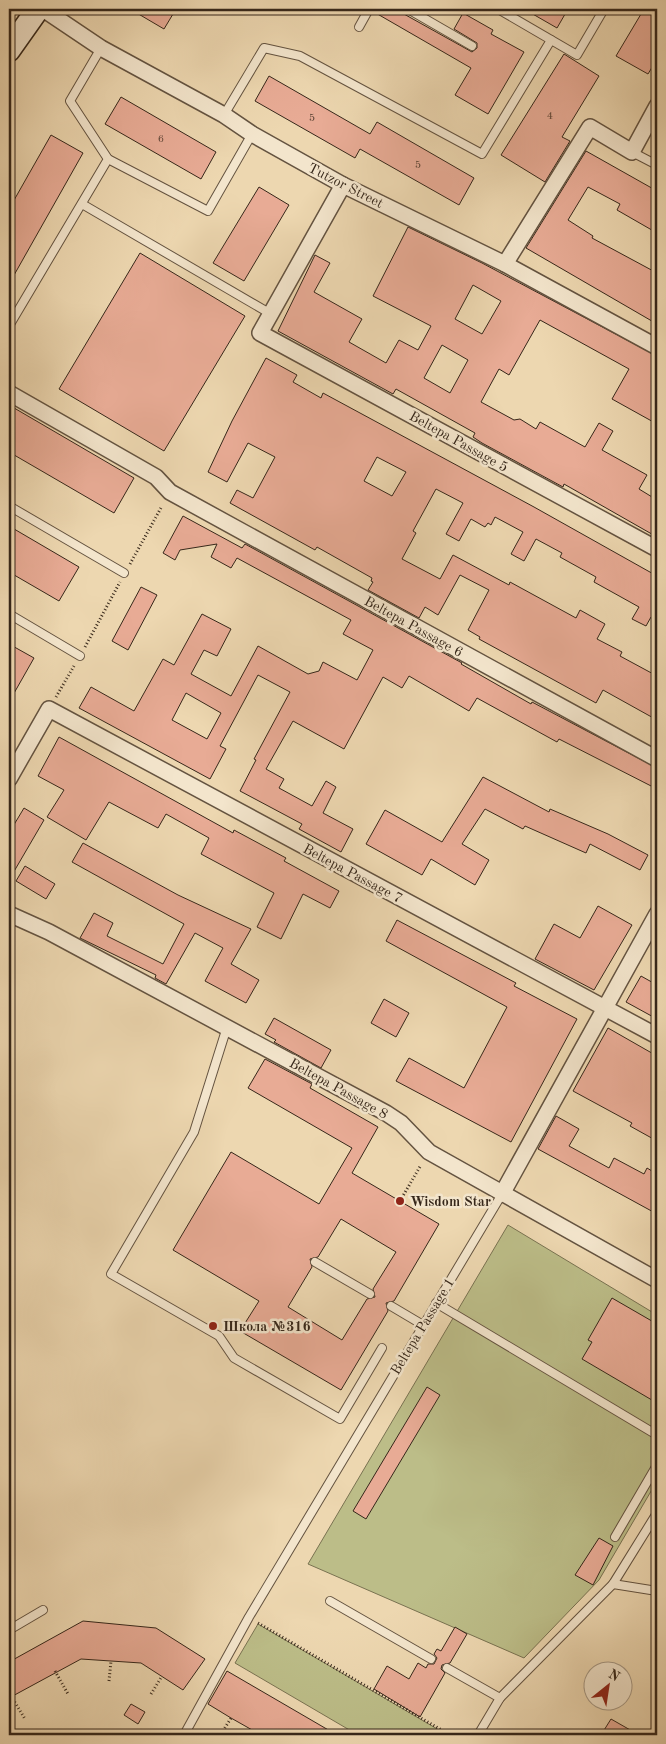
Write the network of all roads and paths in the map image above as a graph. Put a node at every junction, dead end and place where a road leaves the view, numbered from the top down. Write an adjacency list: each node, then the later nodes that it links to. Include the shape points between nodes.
1 (38, 9): 11 (street)
2 (43, 9): 10 (street, Tutzor Street)
3 (369, 9): 7 (lane)
4 (408, 9): 9 (lane)
5 (498, 9): 8 (lane)
6 (604, 9): 8 (lane, via 577,55)
7 (359, 27)
8 (550, 40): 13 (lane, via 482,154 300,56 264,48)
9 (472, 46)
10 (101, 48): 13 (street, Tutzor Street); 16 (lane, via 70,102)
11 (9, 50)
12 (657, 106): 15 (street)
13 (224, 115): 14 (street, Tutzor Street)
14 (252, 134): 16 (lane, via 208,211); 18 (street, Tutzor Street)
15 (632, 152): 17 (lane); 20 (street, via 590,127)
16 (108, 159): 19 (lane)
17 (657, 164)
18 (344, 185): 20 (street, Tutzor Street); 21 (street)
19 (82, 204): 21 (lane); 22 (lane)
20 (505, 264): 23 (street, Tutzor Street)
21 (271, 314): 27 (street, Beltepa Passage 5, via 260,333)
22 (9, 326)
23 (657, 347)
24 (9, 393): 25 (street, Beltepa Passage 6, via 156,477)
25 (170, 492): 28 (path); 32 (street, Beltepa Passage 6)
26 (9, 506): 28 (lane)
27 (657, 549)
28 (124, 573): 30 (path)
29 (9, 614): 30 (lane)
30 (80, 656): 31 (path)
31 (49, 709): 33 (street); 36 (street, Beltepa Passage 7)
32 (657, 760)
33 (9, 779)
34 (9, 914): 37 (street, Beltepa Passage 8)
35 (657, 914): 36 (street, Beltepa Passage 1)
36 (605, 1008): 38 (street, Beltepa Passage 7); 40 (street, Beltepa Passage 1)
37 (227, 1027): 39 (street, Beltepa Passage 8, via 386,1113 401,1123); 48 (lane, via 194,1132 111,1274 219,1336 234,1358 340,1419)
38 (657, 1036)
39 (428, 1152): 40 (street, Beltepa Passage 8); 41 (path)
40 (502, 1194): 43 (street, Beltepa Passage 8); 45 (lane, Beltepa Passage 1)
41 (400, 1201)
42 (315, 1262): 44 (lane)
43 (657, 1280)
44 (370, 1294)
45 (436, 1303): 47 (lane, Beltepa Passage 1); 49 (lane)
46 (391, 1306): 47 (lane)
47 (422, 1325): 57 (lane, Beltepa Passage 1)
48 (382, 1348)
49 (657, 1435)
50 (657, 1465): 52 (lane)
51 (657, 1513): 53 (lane)
52 (615, 1537)
53 (613, 1584): 54 (lane); 68 (lane)
54 (657, 1592)
55 (330, 1601): 59 (lane)
56 (43, 1610): 58 (lane)
57 (249, 1617): 72 (lane, Beltepa Passage 1); 73 (path)
58 (9, 1630)
59 (431, 1659)
60 (111, 1661): 64 (path)
61 (447, 1668): 68 (lane)
62 (55, 1671): 65 (path)
63 (162, 1676): 66 (path)
64 (109, 1681)
65 (68, 1694)
66 (151, 1694)
67 (11, 1696): 70 (path)
68 (500, 1698): 74 (lane)
69 (230, 1718): 71 (path)
70 (25, 1719)
71 (221, 1734)
72 (184, 1735)
73 (450, 1735)
74 (478, 1735)

